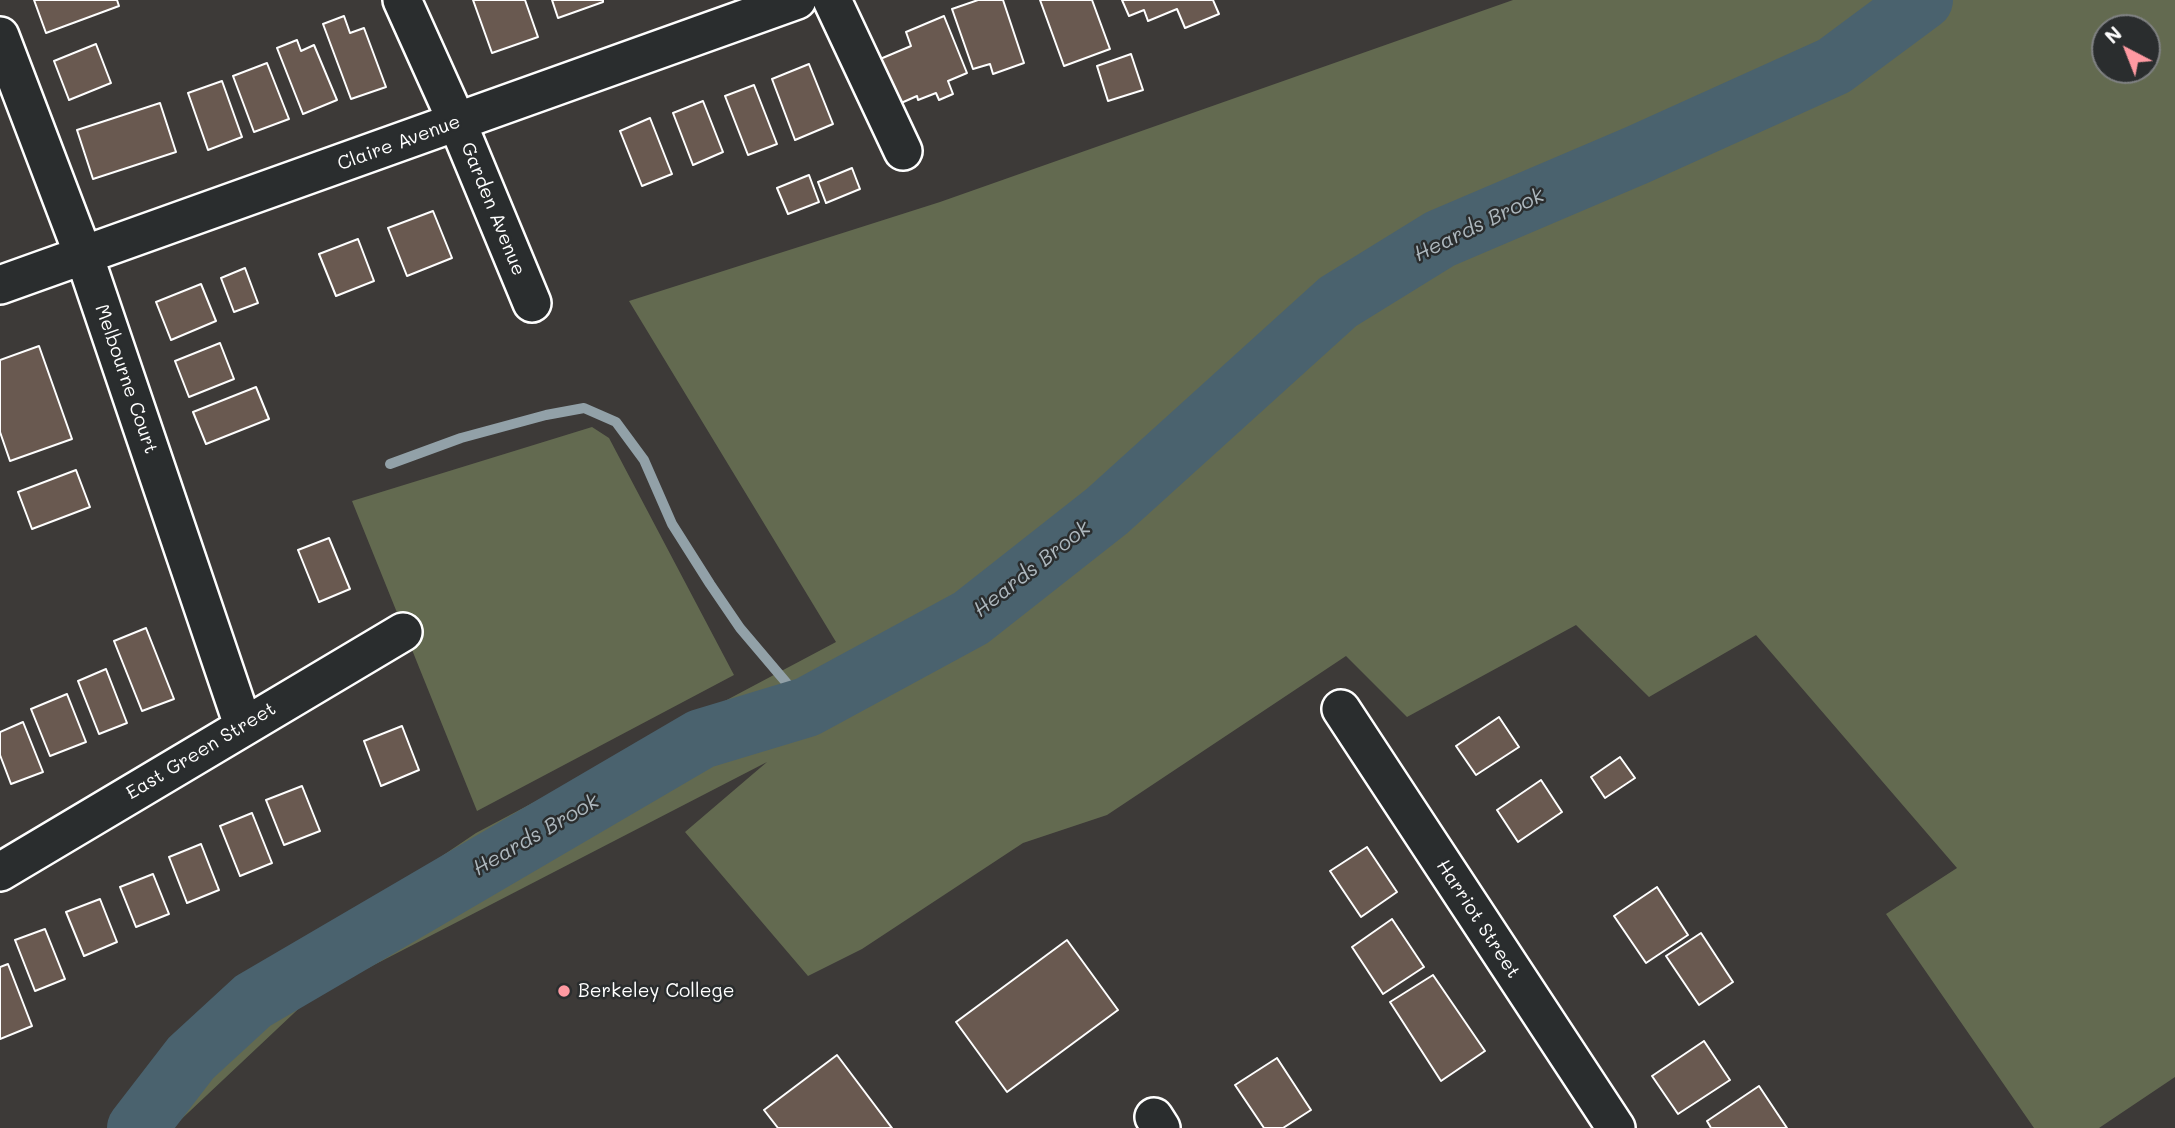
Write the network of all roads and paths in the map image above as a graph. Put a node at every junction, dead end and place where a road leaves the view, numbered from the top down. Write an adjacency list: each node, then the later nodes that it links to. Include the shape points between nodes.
1 (402, 0): 5 (street, Garden Avenue)
2 (797, 0): 5 (street, Claire Avenue)
3 (832, 0): 6 (street)
4 (0, 36): 7 (street, Melbourne Court)
5 (457, 122): 7 (street, Claire Avenue); 9 (street, Garden Avenue)
6 (903, 151)
7 (84, 257): 8 (street, Claire Avenue); 12 (street, Melbourne Court)
8 (0, 285)
9 (532, 303)
10 (403, 632): 12 (street, East Green Street)
11 (1341, 709): 14 (street, Harriot Street)
12 (243, 725): 13 (street, East Green Street)
13 (0, 872)
14 (1616, 1128)

